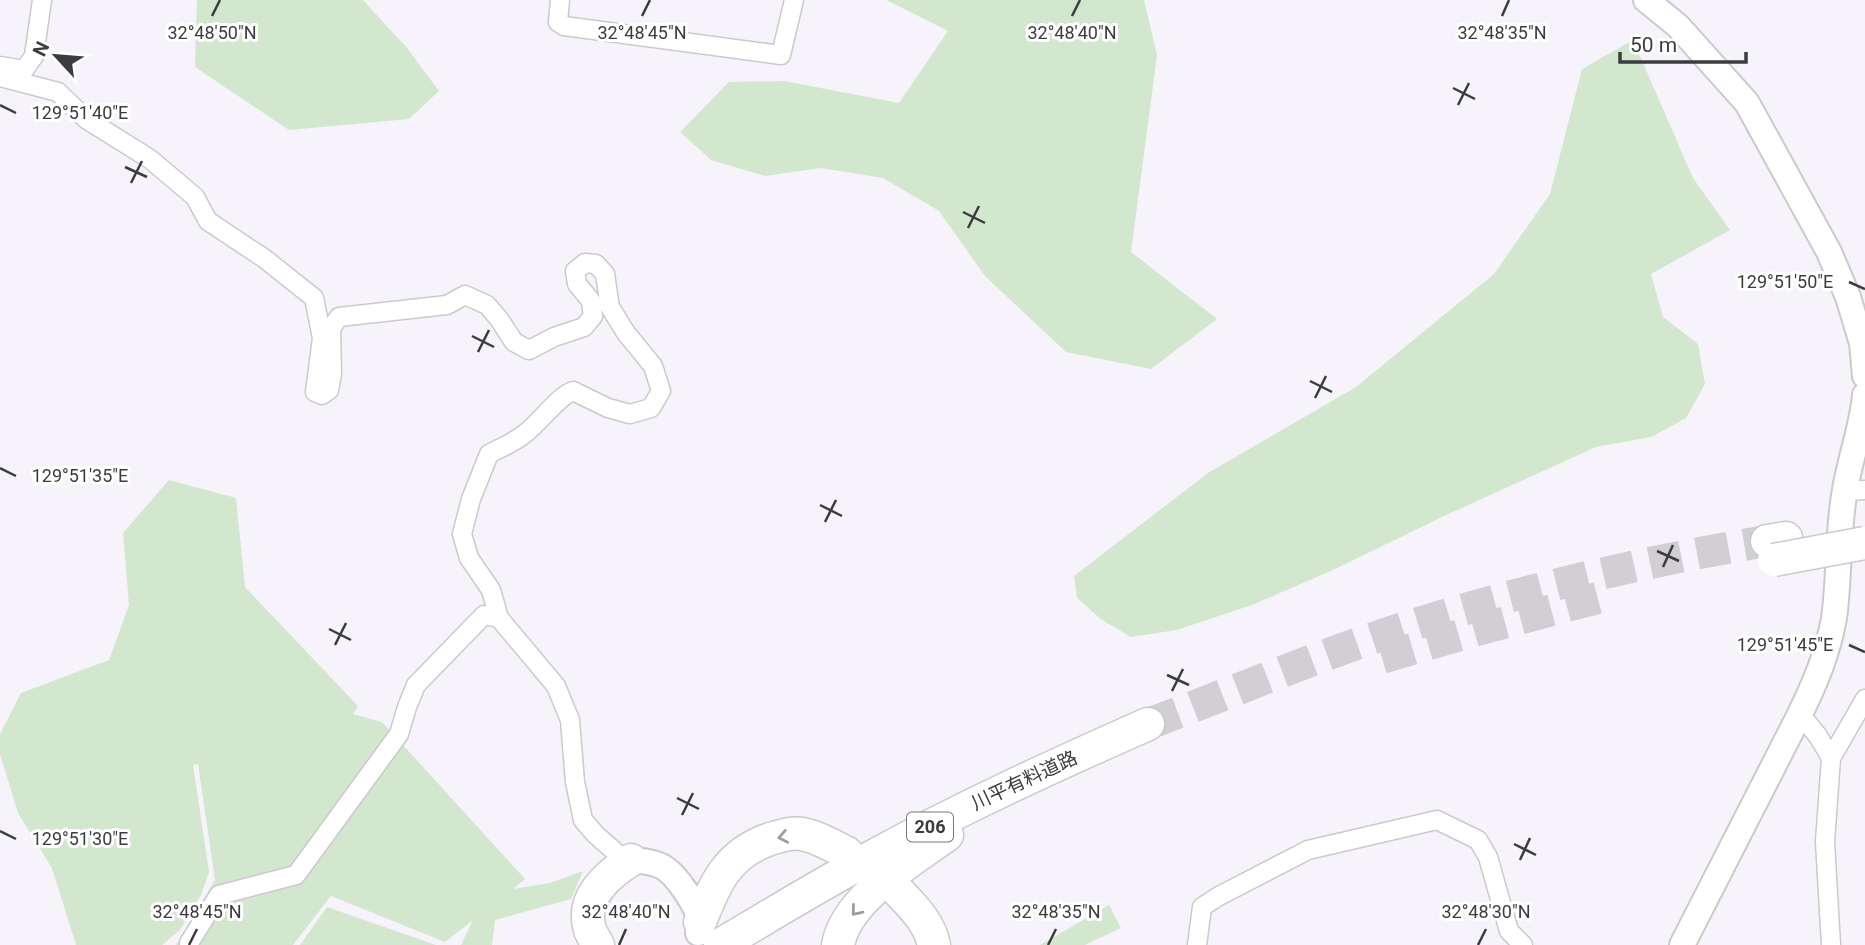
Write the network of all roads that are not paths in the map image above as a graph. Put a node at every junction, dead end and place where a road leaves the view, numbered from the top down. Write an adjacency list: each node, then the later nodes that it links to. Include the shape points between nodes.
1 (42, 0): 5 (street, via 34,56 24,70)
2 (560, 0): 3 (street, via 558,22 564,26 781,55)
3 (794, 0)
4 (1646, 0): 7 (street, via 1678,26 1747,103 1829,252 1848,297)
5 (0, 66)
6 (0, 77): 12 (street, via 58,92 86,119 150,159 195,197 208,221 314,298 322,338 315,392 322,395 329,390 331,328 338,317 447,305 465,295 487,304 514,342 529,350 584,327 593,316 591,301 577,284 575,271 585,263 596,264 605,274 610,307 653,366 661,391 651,408 629,414 573,391 565,393 523,436 489,454 462,534 469,558 491,590)
7 (1865, 376)
8 (1865, 395): 9 (street)
9 (1855, 491): 14 (street, via 1826,653)
10 (1865, 531): 11 (highway, bridge, via 1776,546)
11 (1865, 543)
12 (499, 618): 18 (street, via 556,686 570,720 583,820 620,856); 21 (street, via 484,615 416,685 399,734 296,875 219,895)
13 (1865, 699): 15 (street)
14 (1800, 714): 15 (street); 28 (street)
15 (1831, 758): 29 (street, via 1825,842)
16 (965, 822): 17 (highway, 川平有料道路 / 206, via 1151,731 1039,772); 23 (highway, 川平有料道路 / 206); 24 (highway, one-way to 24, via 866,899 851,915)
17 (858, 856): 20 (highway, 川平有料道路 / 206); 20 (highway, one-way to 20, via 800,834 758,843 728,866 714,887)
18 (631, 860): 20 (street, via 646,861 669,872 686,891); 22 (highway, via 602,881 593,897 588,913)
19 (898, 891): 25 (highway, via 929,926)
20 (703, 936)
21 (189, 943)
22 (597, 945)
23 (740, 945)
24 (838, 945)
25 (934, 945)
26 (1197, 945): 27 (street, via 1202,908 1219,896 1308,850 1437,820 1478,840 1488,858 1509,931)
27 (1523, 945)
28 (1682, 945)
29 (1831, 945)

